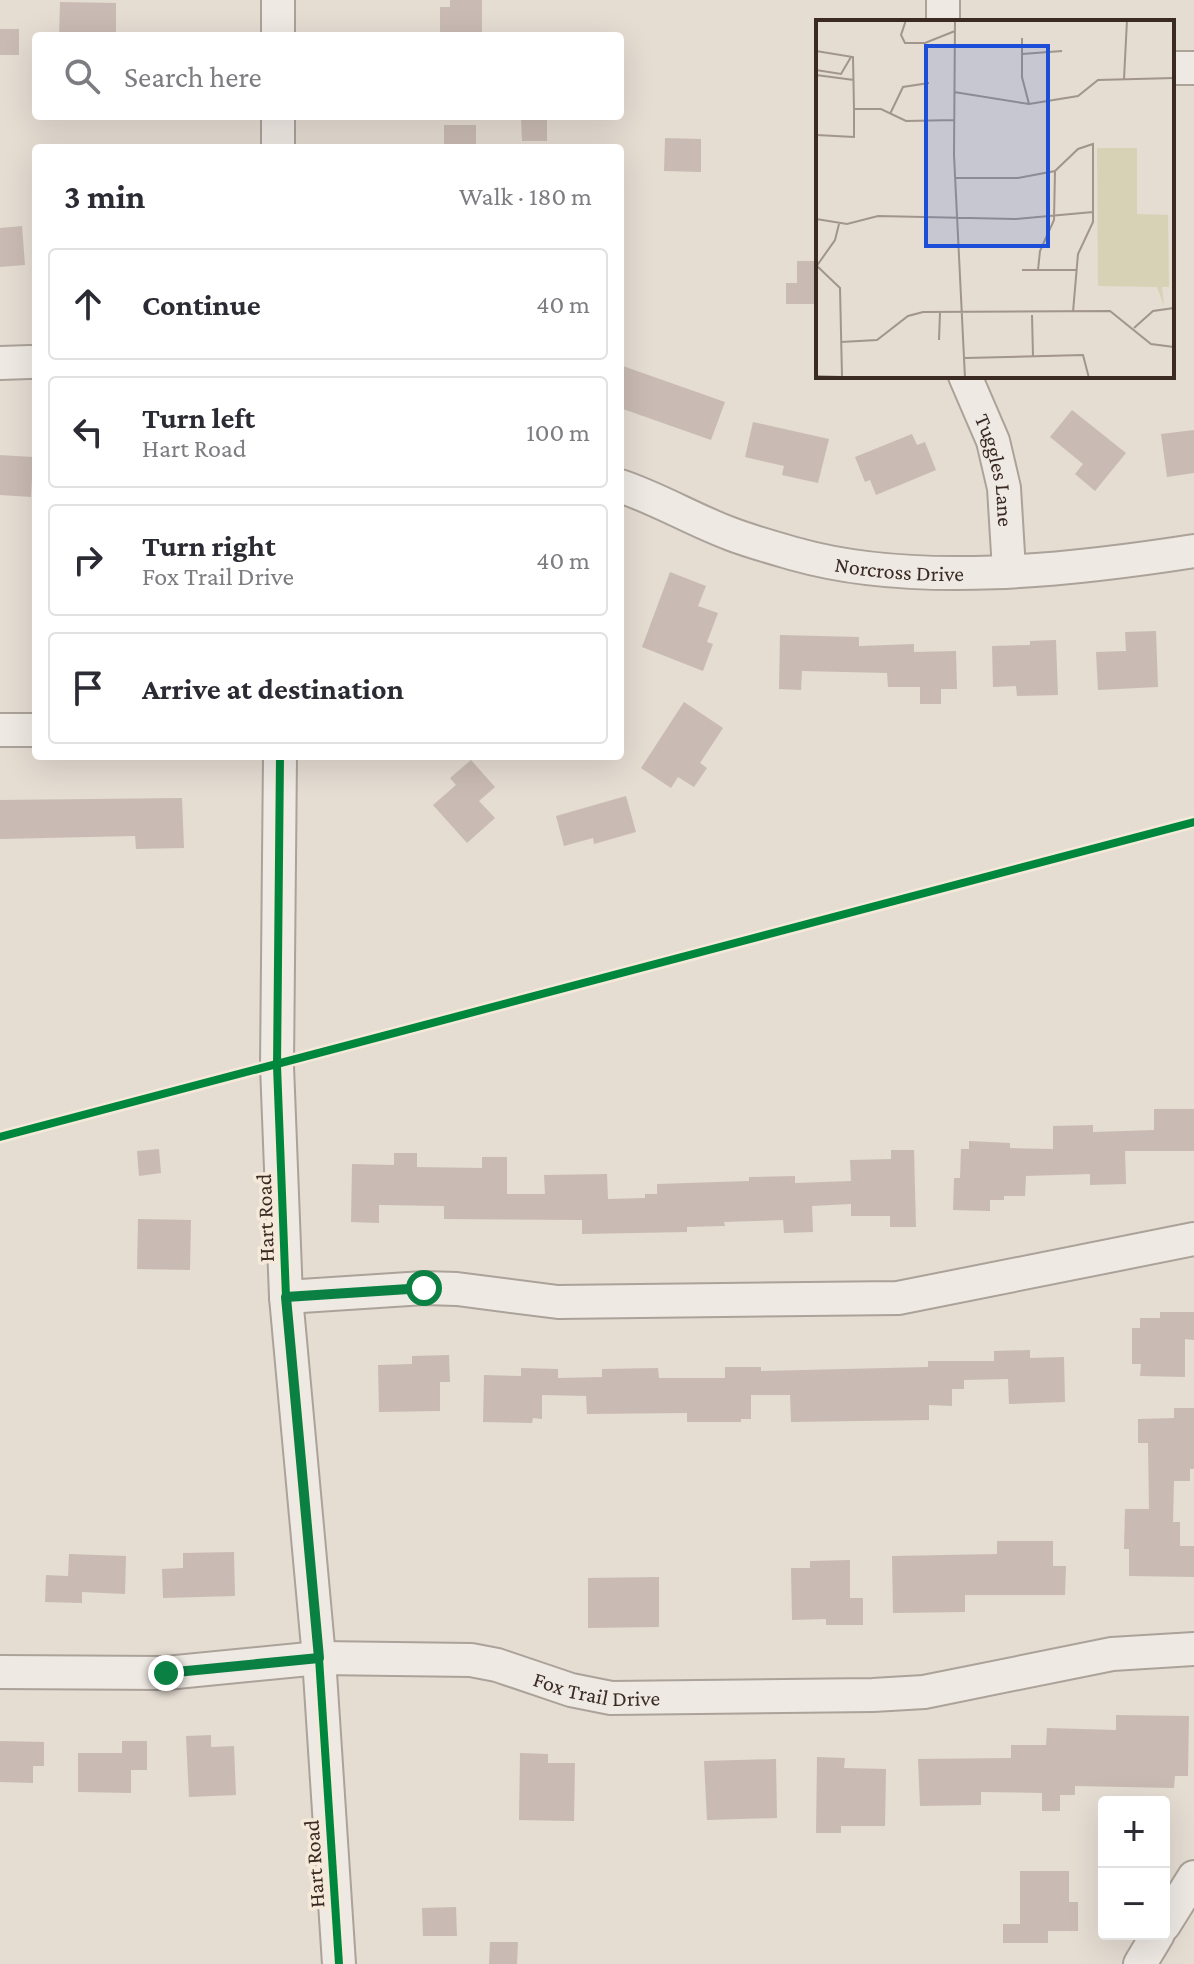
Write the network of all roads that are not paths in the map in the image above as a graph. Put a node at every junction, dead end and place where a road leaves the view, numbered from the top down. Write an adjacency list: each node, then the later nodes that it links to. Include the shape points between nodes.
1 (278, 0): 2 (street)
2 (278, 32)
3 (278, 120): 4 (street)
4 (278, 144)
5 (966, 378): 8 (street, Tuggles Lane, via 993,441 1001,476)
6 (624, 487): 8 (street, Norcross Drive, via 731,534 798,555 866,569)
7 (1194, 551): 8 (street, Norcross Drive)
8 (1009, 570)
9 (0, 730): 10 (street)
10 (32, 730)
11 (280, 760): 13 (street, Hart Road, via 277,1066)
12 (1194, 1239): 13 (street, via 898,1298 558,1302 424,1288)
13 (286, 1297): 15 (street, Hart Road)
14 (1194, 1649): 15 (street, Fox Trail Drive, via 1112,1654 924,1692 858,1696 611,1698 471,1660)
15 (319, 1658): 16 (street, Fox Trail Drive, via 166,1673); 20 (street, Hart Road)
16 (0, 1672)
17 (1194, 1877): 18 (street)
18 (1170, 1915)
19 (1154, 1940): 21 (street)
20 (339, 1964)
21 (1140, 1964)

